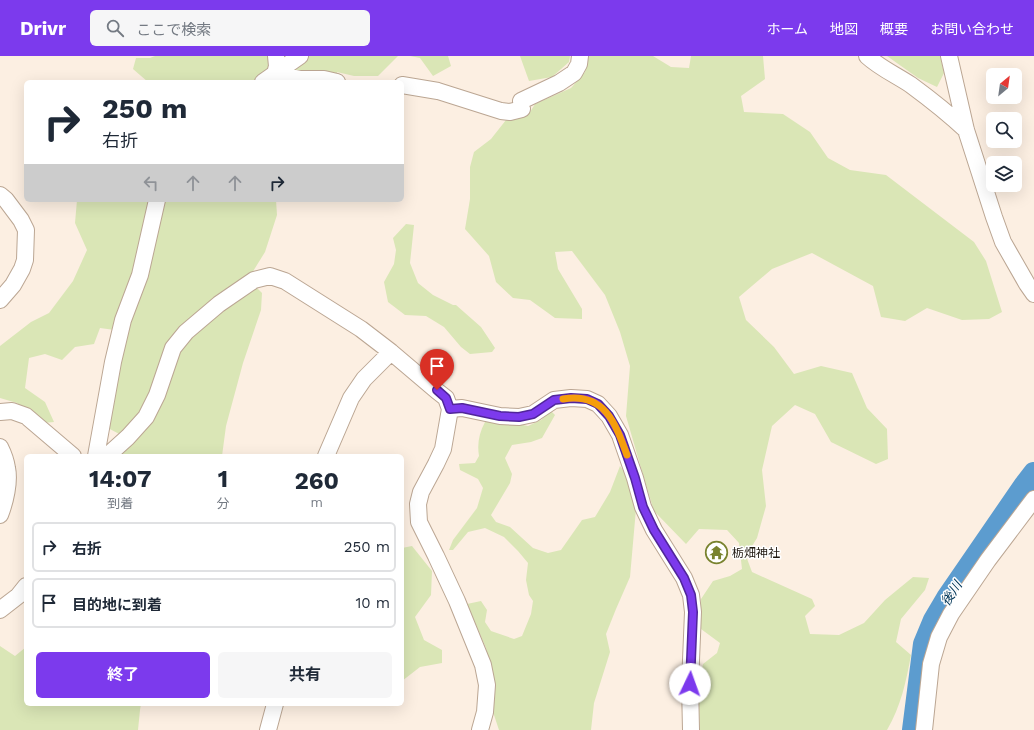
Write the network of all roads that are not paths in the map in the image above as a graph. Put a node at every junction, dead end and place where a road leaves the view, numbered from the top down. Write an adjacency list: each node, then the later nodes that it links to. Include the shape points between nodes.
1 (276, 56): 6 (street, via 277,66)
2 (300, 56): 6 (street)
3 (580, 56): 8 (street, via 574,73 510,112 438,91)
4 (867, 56): 9 (street, via 911,85)
5 (949, 56): 9 (street)
6 (269, 78): 7 (street)
7 (328, 80)
8 (404, 85)
9 (966, 130): 12 (street, via 1003,242)
10 (0, 195): 13 (street, via 22,220 26,230 25,260 22,269)
11 (157, 202): 19 (street, via 140,275 123,320)
12 (1034, 294)
13 (0, 300)
14 (391, 352): 15 (street, via 446,398); 20 (street, via 362,329 285,281 270,276 254,280 219,304 186,332 173,348 146,417); 21 (street, via 364,379 350,398)
15 (450, 409): 28 (street, via 442,449 421,492 418,504 419,522 457,601 483,665 487,685 485,712); 29 (street, via 462,408 519,417 533,414 554,400 571,398 592,401 609,416 620,435 643,507 691,595)
16 (0, 412): 18 (street, via 12,411 26,416)
17 (0, 447): 23 (street, via 8,468 4,505)
18 (71, 454)
19 (96, 454)
20 (109, 454)
21 (327, 454)
22 (1034, 499): 30 (street, via 988,560 951,614 939,637 931,664)
23 (0, 515)
24 (24, 588): 25 (street)
25 (0, 610)
26 (274, 706): 27 (street)
27 (268, 730)
28 (480, 730)
29 (691, 730)
30 (924, 730)

